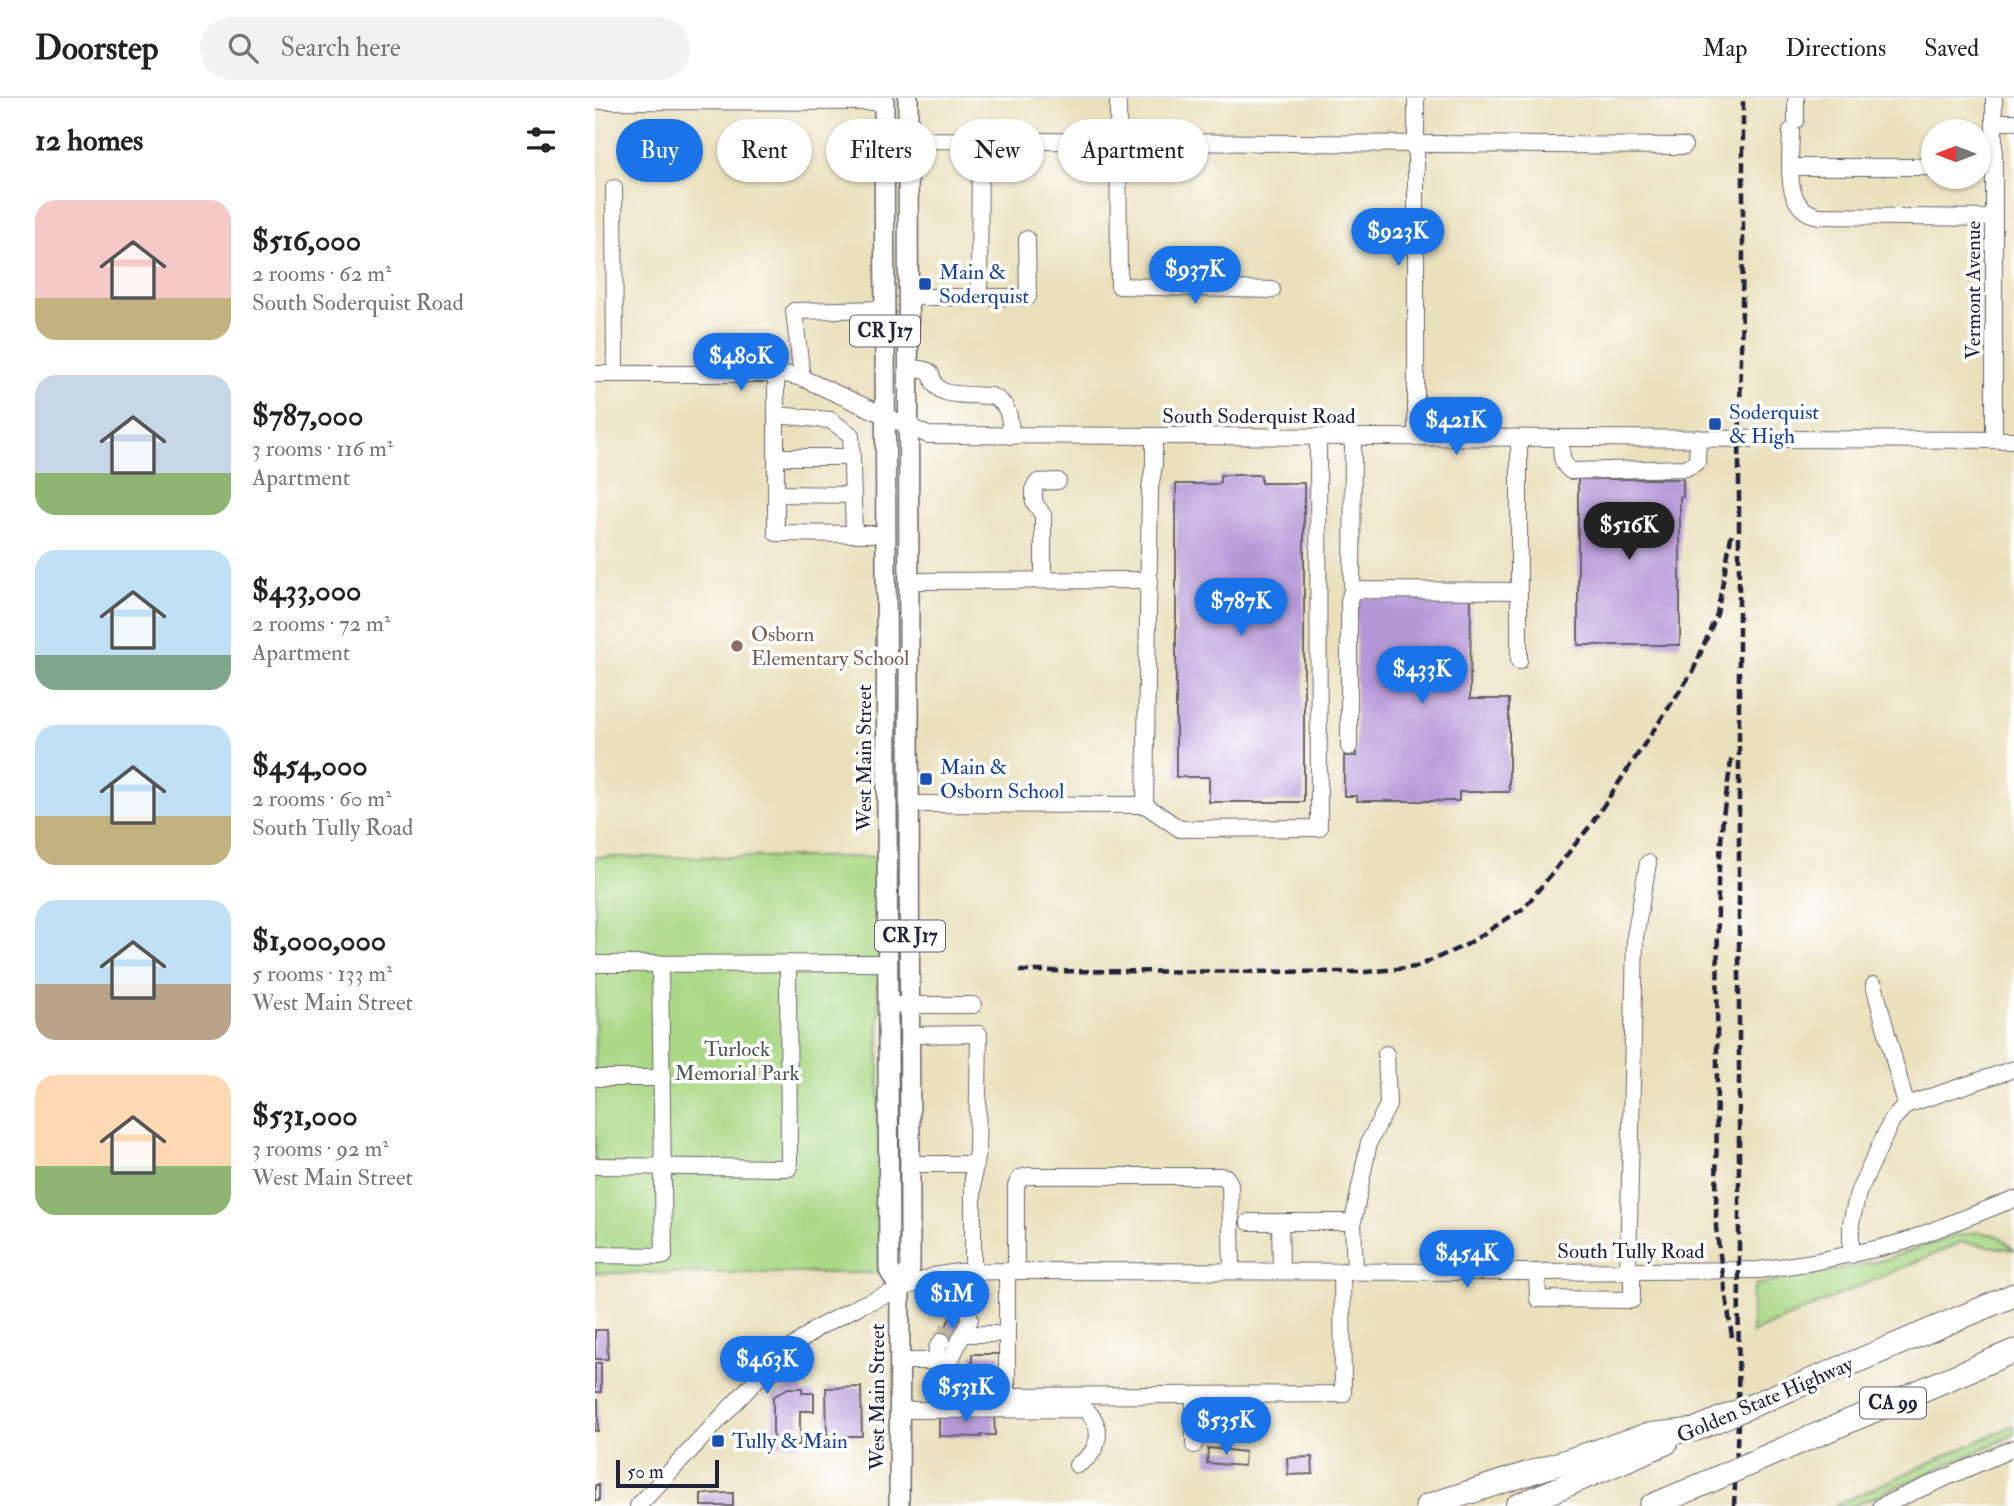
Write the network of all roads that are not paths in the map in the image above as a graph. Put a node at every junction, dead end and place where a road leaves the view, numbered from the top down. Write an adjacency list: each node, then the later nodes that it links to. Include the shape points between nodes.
1 (908, 98): 8 (main road, West Main Street / CR J17)
2 (1118, 98): 9 (street)
3 (1416, 98): 14 (street)
4 (1795, 98): 16 (street)
5 (1994, 98): 10 (street, Vermont Avenue)
6 (603, 100): 7 (street)
7 (884, 100): 28 (main road, West Main Street / CR J17)
8 (908, 119)
9 (1118, 119)
10 (1994, 122): 11 (street); 12 (street, Vermont Avenue)
11 (2014, 122)
12 (1991, 139)
13 (1208, 142): 14 (street)
14 (1416, 143): 15 (street); 41 (street)
15 (1684, 146)
16 (1791, 167): 17 (street); 23 (street, via 1793,196 1813,215)
17 (1921, 167)
18 (908, 182): 26 (main road, West Main Street / CR J17)
19 (980, 182): 27 (street)
20 (1118, 182): 25 (street, via 1119,286)
21 (614, 188): 32 (street)
22 (1989, 189): 23 (street, Vermont Avenue)
23 (1994, 218): 45 (street, Vermont Avenue)
24 (1027, 239): 27 (street, via 1028,297)
25 (1272, 290)
26 (909, 297): 27 (street); 29 (main road, West Main Street / CR J17)
27 (979, 297)
28 (885, 309): 33 (street, via 794,311); 34 (main road, West Main Street / CR J17)
29 (909, 368): 36 (main road, West Main Street / CR J17); 37 (street, via 929,370 943,392 998,398 1010,414)
30 (776, 373): 32 (street, South Soderquist Road); 33 (street, South Soderquist Road); 35 (street)
31 (595, 374): 32 (street, South Soderquist Road)
32 (615, 374)
33 (802, 378): 34 (street, South Soderquist Road)
34 (886, 414): 36 (street, South Soderquist Road); 53 (main road, West Main Street / CR J17)
35 (776, 415): 47 (street); 48 (street, via 830,420 851,435)
36 (909, 425): 37 (street, South Soderquist Road, via 928,435); 56 (main road, West Main Street / CR J17)
37 (1011, 436): 38 (street, South Soderquist Road)
38 (1154, 437): 39 (street, South Soderquist Road); 55 (street)
39 (1318, 438): 40 (street, South Soderquist Road); 62 (street, via 1319,828 1180,828)
40 (1353, 438): 41 (street, South Soderquist Road); 57 (street)
41 (1416, 438): 42 (street, South Soderquist Road)
42 (1519, 438): 43 (street, South Soderquist Road); 58 (street)
43 (1561, 438): 44 (street, South Soderquist Road); 44 (street, via 1564,467 1571,471 1686,468 1697,462)
44 (1698, 438): 45 (street, South Soderquist Road)
45 (1994, 440): 46 (street, South Soderquist Road)
46 (2014, 440)
47 (776, 457): 48 (street); 50 (street)
48 (852, 457): 51 (street)
49 (1058, 481): 54 (street, via 1034,486 1034,502 1044,515)
50 (776, 494): 51 (street); 52 (street, via 776,533)
51 (853, 495): 52 (street)
52 (854, 534): 53 (street)
53 (886, 534): 65 (main road, West Main Street / CR J17)
54 (1044, 580): 55 (street); 56 (street)
55 (1150, 580): 62 (street)
56 (910, 581): 61 (main road, West Main Street / CR J17)
57 (1352, 590): 58 (street); 60 (street)
58 (1519, 591): 59 (street)
59 (1519, 661)
60 (1349, 747)
61 (910, 804): 62 (street); 70 (main road, West Main Street / CR J17)
62 (1145, 804)
63 (1648, 863): 95 (street, via 1635,937)
64 (788, 963): 65 (street); 67 (street); 81 (street, via 789,1168)
65 (887, 963): 69 (main road, West Main Street / CR J17)
66 (595, 964): 67 (street)
67 (660, 964): 76 (street)
68 (1874, 985): 77 (street)
69 (887, 1005): 70 (street); 96 (main road, West Main Street / CR J17, via 889,1270)
70 (910, 1005): 71 (street); 72 (main road, West Main Street / CR J17)
71 (973, 1005)
72 (910, 1035): 78 (main road, West Main Street / CR J17); 79 (street, via 979,1034)
73 (1386, 1054): 85 (street, via 1388,1105 1369,1142)
74 (2014, 1069): 77 (street)
75 (595, 1078): 76 (street)
76 (662, 1078): 81 (street)
77 (1906, 1105): 87 (street, via 1892,1120 1858,1193 1851,1223)
78 (911, 1164): 79 (street); 96 (main road, West Main Street / CR J17, via 910,1269)
79 (975, 1164): 88 (street)
80 (595, 1167): 81 (street)
81 (663, 1167): 86 (street, via 664,1255)
82 (2013, 1202): 87 (street, South Tully Road, via 1906,1241)
83 (1249, 1222): 84 (street)
84 (1280, 1222): 85 (street); 91 (street)
85 (1353, 1222): 92 (street)
86 (595, 1255)
87 (1851, 1255): 95 (street, South Tully Road, via 1759,1270)
88 (973, 1271): 89 (street, South Tully Road); 96 (street, South Tully Road, via 943,1274); 99 (street, via 960,1313 970,1319)
89 (1011, 1271): 90 (street, South Tully Road); 90 (street, via 1020,1178 1220,1176 1230,1184); 105 (street, via 1007,1396)
90 (1232, 1271): 91 (street, South Tully Road)
91 (1281, 1271): 92 (street, South Tully Road)
92 (1349, 1271): 93 (street, South Tully Road); 105 (street, via 1343,1394)
93 (1537, 1272): 94 (street, South Tully Road); 98 (street, via 1538,1299)
94 (1596, 1272): 95 (street, South Tully Road); 98 (street)
95 (1630, 1272): 98 (street, via 1632,1300)
96 (900, 1289): 104 (main road, West Main Street / CR J17); 112 (street, South Tully Road, via 828,1321 792,1347)
97 (2010, 1297): 108 (highway, Golden State Highway / CA 99, bridge)
98 (1596, 1300)
99 (963, 1334): 100 (street); 103 (street)
100 (995, 1334)
101 (941, 1341): 103 (street, via 937,1349)
102 (2014, 1352): 116 (highway, CA 99, bridge)
103 (943, 1361): 104 (street); 106 (street)
104 (900, 1362): 107 (main road, West Main Street / CR J17)
105 (1194, 1395): 109 (street)
106 (950, 1401)
107 (900, 1410): 111 (street, via 1085,1409 1097,1427 1097,1447); 113 (main road, West Main Street / CR J17)
108 (1694, 1430): 114 (highway, via 1647,1435); 115 (highway, Golden State Highway / CA 99)
109 (1194, 1445)
110 (2014, 1448): 117 (street)
111 (1077, 1465)
112 (638, 1506)
113 (899, 1506)
114 (1427, 1506)
115 (1517, 1506)
116 (1651, 1506)
117 (1881, 1506)

